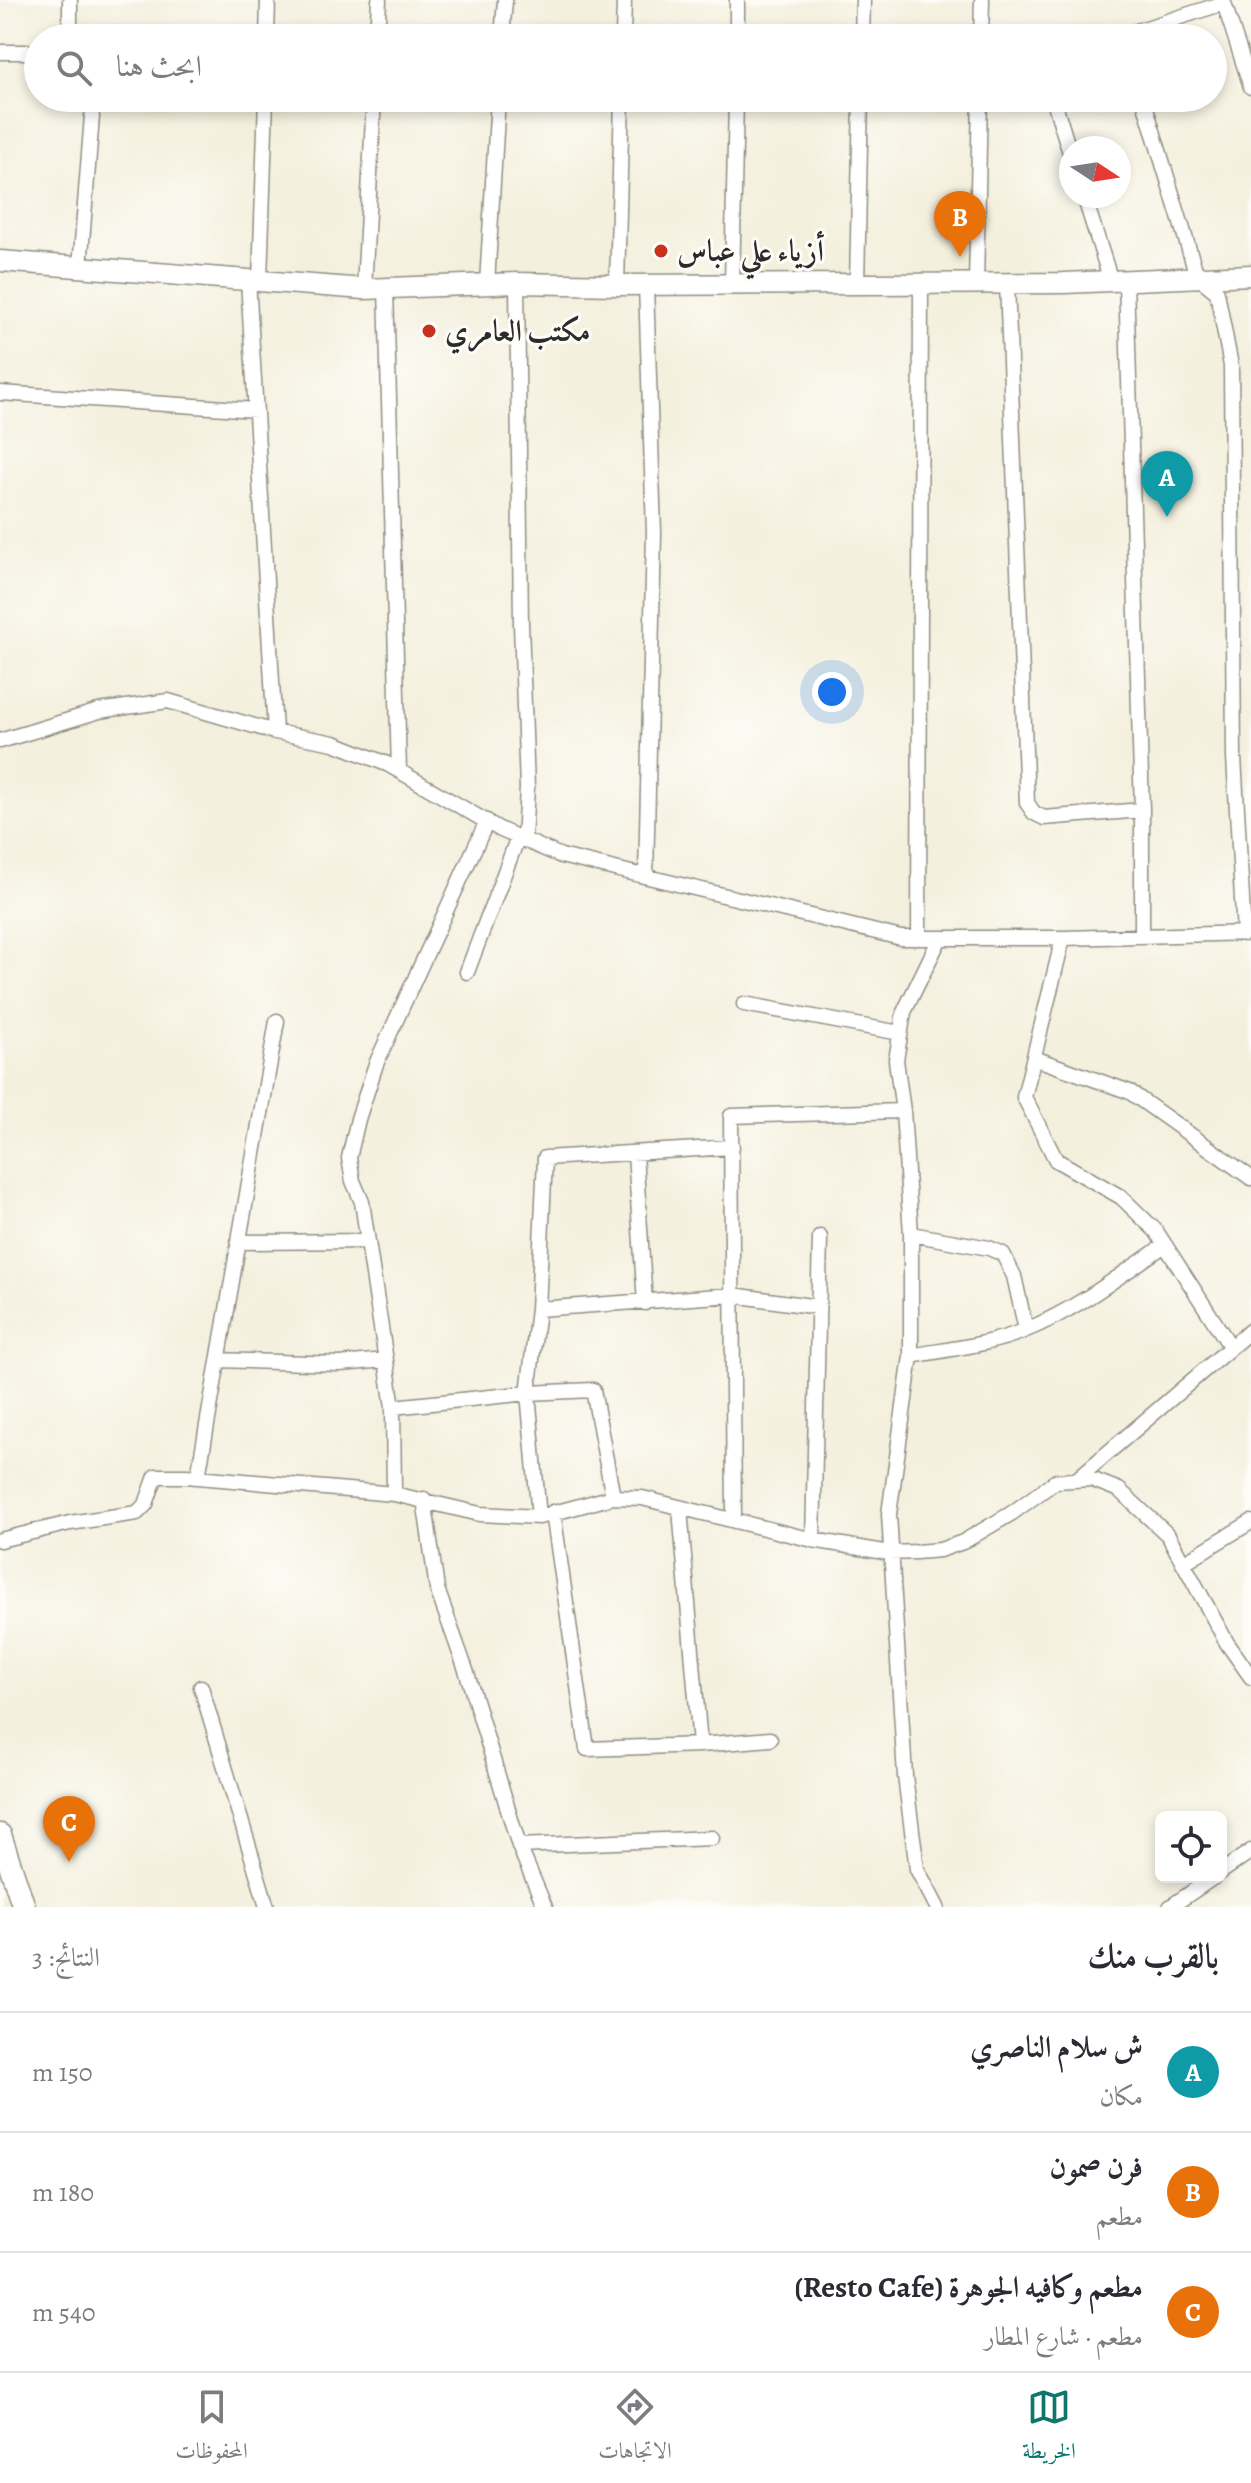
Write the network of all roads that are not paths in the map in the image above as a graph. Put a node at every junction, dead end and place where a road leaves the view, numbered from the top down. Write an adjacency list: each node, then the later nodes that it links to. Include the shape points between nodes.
1 (70, 0): 10 (street)
2 (268, 0): 11 (street)
3 (379, 0): 12 (street)
4 (505, 0): 13 (street)
5 (624, 0): 14 (street)
6 (737, 0): 15 (street)
7 (863, 0): 16 (street)
8 (982, 0): 17 (street)
9 (1224, 2): 18 (street); 21 (street)
10 (70, 24)
11 (267, 24)
12 (378, 24)
13 (503, 24)
14 (623, 24)
15 (737, 24)
16 (862, 24)
17 (981, 24)
18 (1159, 24)
19 (0, 52): 20 (street)
20 (24, 52)
21 (1251, 87)
22 (265, 112): 38 (street)
23 (373, 112): 50 (street)
24 (497, 112): 42 (street)
25 (622, 112): 46 (street)
26 (736, 112): 48 (street)
27 (861, 112): 43 (street)
28 (980, 112): 45 (street)
29 (1057, 112): 32 (street)
30 (1147, 112): 37 (street)
31 (92, 116): 35 (street)
32 (1065, 136)
33 (1089, 208): 39 (street)
34 (0, 261): 35 (street)
35 (80, 267): 38 (street)
36 (1251, 275): 37 (street)
37 (1197, 276): 39 (street); 55 (street, via 1217,292 1231,366)
38 (254, 281): 50 (street); 52 (street)
39 (1119, 281): 41 (street); 58 (street)
40 (517, 283): 42 (street); 46 (street); 60 (street, via 527,788)
41 (1007, 283): 45 (street); 58 (street, via 1027,803 1044,818)
42 (487, 284): 49 (street)
43 (857, 284): 44 (street); 48 (street)
44 (921, 284): 45 (street); 64 (street)
45 (976, 284)
46 (617, 285): 47 (street)
47 (646, 285): 48 (street); 61 (street, via 654,533)
48 (732, 285)
49 (386, 288): 50 (street); 57 (street)
50 (364, 289)
51 (0, 393): 52 (street)
52 (256, 410): 53 (street)
53 (275, 732): 54 (street, via 168,701 99,711); 57 (street, via 334,743)
54 (0, 741)
55 (1234, 757): 56 (street); 62 (street)
56 (1251, 757)
57 (399, 771): 59 (street)
58 (1142, 810): 63 (street)
59 (487, 821): 60 (street); 78 (street, via 376,1064 358,1119 349,1158)
60 (521, 838): 61 (street, via 561,856); 67 (street)
61 (646, 875): 64 (street, via 901,938)
62 (1247, 933): 63 (street)
63 (1142, 934): 66 (street)
64 (919, 938): 65 (street)
65 (940, 938): 66 (street); 70 (street, via 904,1012)
66 (1063, 938): 71 (street)
67 (467, 972)
68 (744, 1004): 70 (street)
69 (277, 1021): 79 (street)
70 (900, 1033): 72 (street, via 896,1060)
71 (1034, 1058): 75 (street, via 1130,1092); 80 (street, via 1024,1097 1056,1160 1121,1197)
72 (903, 1111): 73 (street, via 731,1116); 76 (street)
73 (732, 1147): 74 (street); 81 (street)
74 (635, 1154): 82 (street); 84 (street, via 545,1158)
75 (1251, 1178)
76 (911, 1234): 85 (street, via 1003,1254 1014,1276); 88 (street)
77 (820, 1237): 83 (street)
78 (368, 1241): 79 (street); 90 (street)
79 (238, 1242): 89 (street)
80 (1165, 1245): 85 (street); 87 (street)
81 (733, 1295): 82 (street); 83 (street); 100 (street)
82 (645, 1303): 84 (street)
83 (818, 1307): 103 (street)
84 (538, 1309): 91 (street)
85 (1026, 1330): 88 (street)
86 (1251, 1330): 87 (street)
87 (1230, 1346): 94 (street)
88 (911, 1356): 104 (street, via 889,1514)
89 (218, 1360): 90 (street); 93 (street)
90 (386, 1360): 92 (street)
91 (528, 1393): 92 (street); 96 (street, via 593,1390); 99 (street)
92 (393, 1407): 95 (street)
93 (198, 1477): 95 (street); 102 (street, via 156,1476 137,1513)
94 (1076, 1480): 104 (street, via 1056,1481 963,1542 940,1550); 105 (street, via 1091,1479 1119,1490 1168,1535)
95 (394, 1494): 97 (street)
96 (613, 1497): 98 (street, via 642,1498); 99 (street)
97 (424, 1499): 99 (street, via 480,1514); 112 (street, via 437,1589)
98 (680, 1509): 100 (street); 109 (street)
99 (546, 1515): 109 (street, via 587,1749)
100 (734, 1521): 103 (street)
101 (1251, 1522): 105 (street)
102 (0, 1540)
103 (813, 1540): 104 (street)
104 (890, 1553): 119 (street, via 905,1776 917,1869)
105 (1183, 1563): 106 (street, via 1227,1643)
106 (1249, 1671)
107 (201, 1687): 117 (street)
108 (770, 1739): 109 (street)
109 (700, 1745)
110 (0, 1835): 116 (main road)
111 (712, 1838): 112 (street)
112 (519, 1846): 118 (street)
113 (1251, 1851): 114 (street)
114 (1227, 1868)
115 (1205, 1883): 120 (street)
116 (24, 1907)
117 (267, 1907)
118 (545, 1907)
119 (937, 1907)
120 (1170, 1907)

